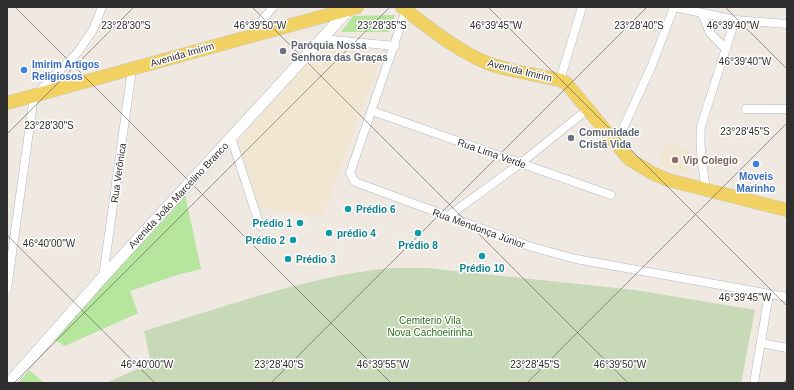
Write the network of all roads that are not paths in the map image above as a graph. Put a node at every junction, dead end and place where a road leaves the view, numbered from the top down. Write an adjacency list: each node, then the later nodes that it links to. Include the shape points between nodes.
1 (102, 7): 16 (street, via 92,30 77,53)
2 (273, 7): 11 (street)
3 (392, 7): 7 (main road, Avenida Imirim)
4 (582, 7): 17 (street)
5 (674, 7): 8 (street); 26 (street, via 652,65)
6 (352, 8): 11 (main road, Avenida Imirim); 12 (street, Avenida João Marcelino Branco)
7 (404, 8): 13 (street, Rua Mendonça Júnior); 17 (main road, Avenida Imirim, via 482,61 505,69)
8 (702, 14): 9 (street); 14 (street, via 710,33)
9 (735, 20): 10 (street); 14 (street)
10 (787, 24)
11 (256, 33): 15 (main road, Avenida Imirim)
12 (322, 39): 13 (street); 25 (street, Avenida João Marcelino Branco)
13 (394, 46): 24 (street, Rua Mendonça Júnior)
14 (726, 49): 28 (street, via 701,126 700,139)
15 (132, 69): 18 (main road, Avenida Imirim); 34 (street, Rua Verônica)
16 (56, 74): 18 (street, via 57,80); 19 (street)
17 (560, 80): 21 (main road, Avenida Imirim, via 570,87)
18 (64, 88): 19 (main road, Avenida Imirim)
19 (34, 96): 20 (main road, Avenida Imirim); 33 (street)
20 (7, 104)
21 (588, 109): 26 (main road, Avenida Imirim); 27 (street)
22 (746, 109): 23 (street)
23 (787, 109)
24 (372, 111): 27 (street, Rua Lima Verde); 31 (street, Rua Mendonça Júnior, via 350,172 352,180)
25 (231, 137): 32 (street); 34 (street, Avenida João Marcelino Branco)
26 (616, 144): 28 (main road, Avenida Imirim, via 632,161 652,174)
27 (521, 163): 29 (street, Rua Lima Verde); 31 (street)
28 (706, 190): 30 (main road, Avenida Imirim)
29 (611, 195)
30 (787, 210)
31 (447, 217): 36 (street, Rua Mendonça Júnior, via 576,260)
32 (260, 226)
33 (9, 255): 35 (street)
34 (103, 277): 40 (street, Avenida João Marcelino Branco)
35 (7, 289)
36 (769, 294): 37 (street, Rua Mendonça Júnior); 38 (street)
37 (787, 297)
38 (761, 343): 39 (street); 41 (street)
39 (787, 348)
40 (9, 383)
41 (754, 383)

